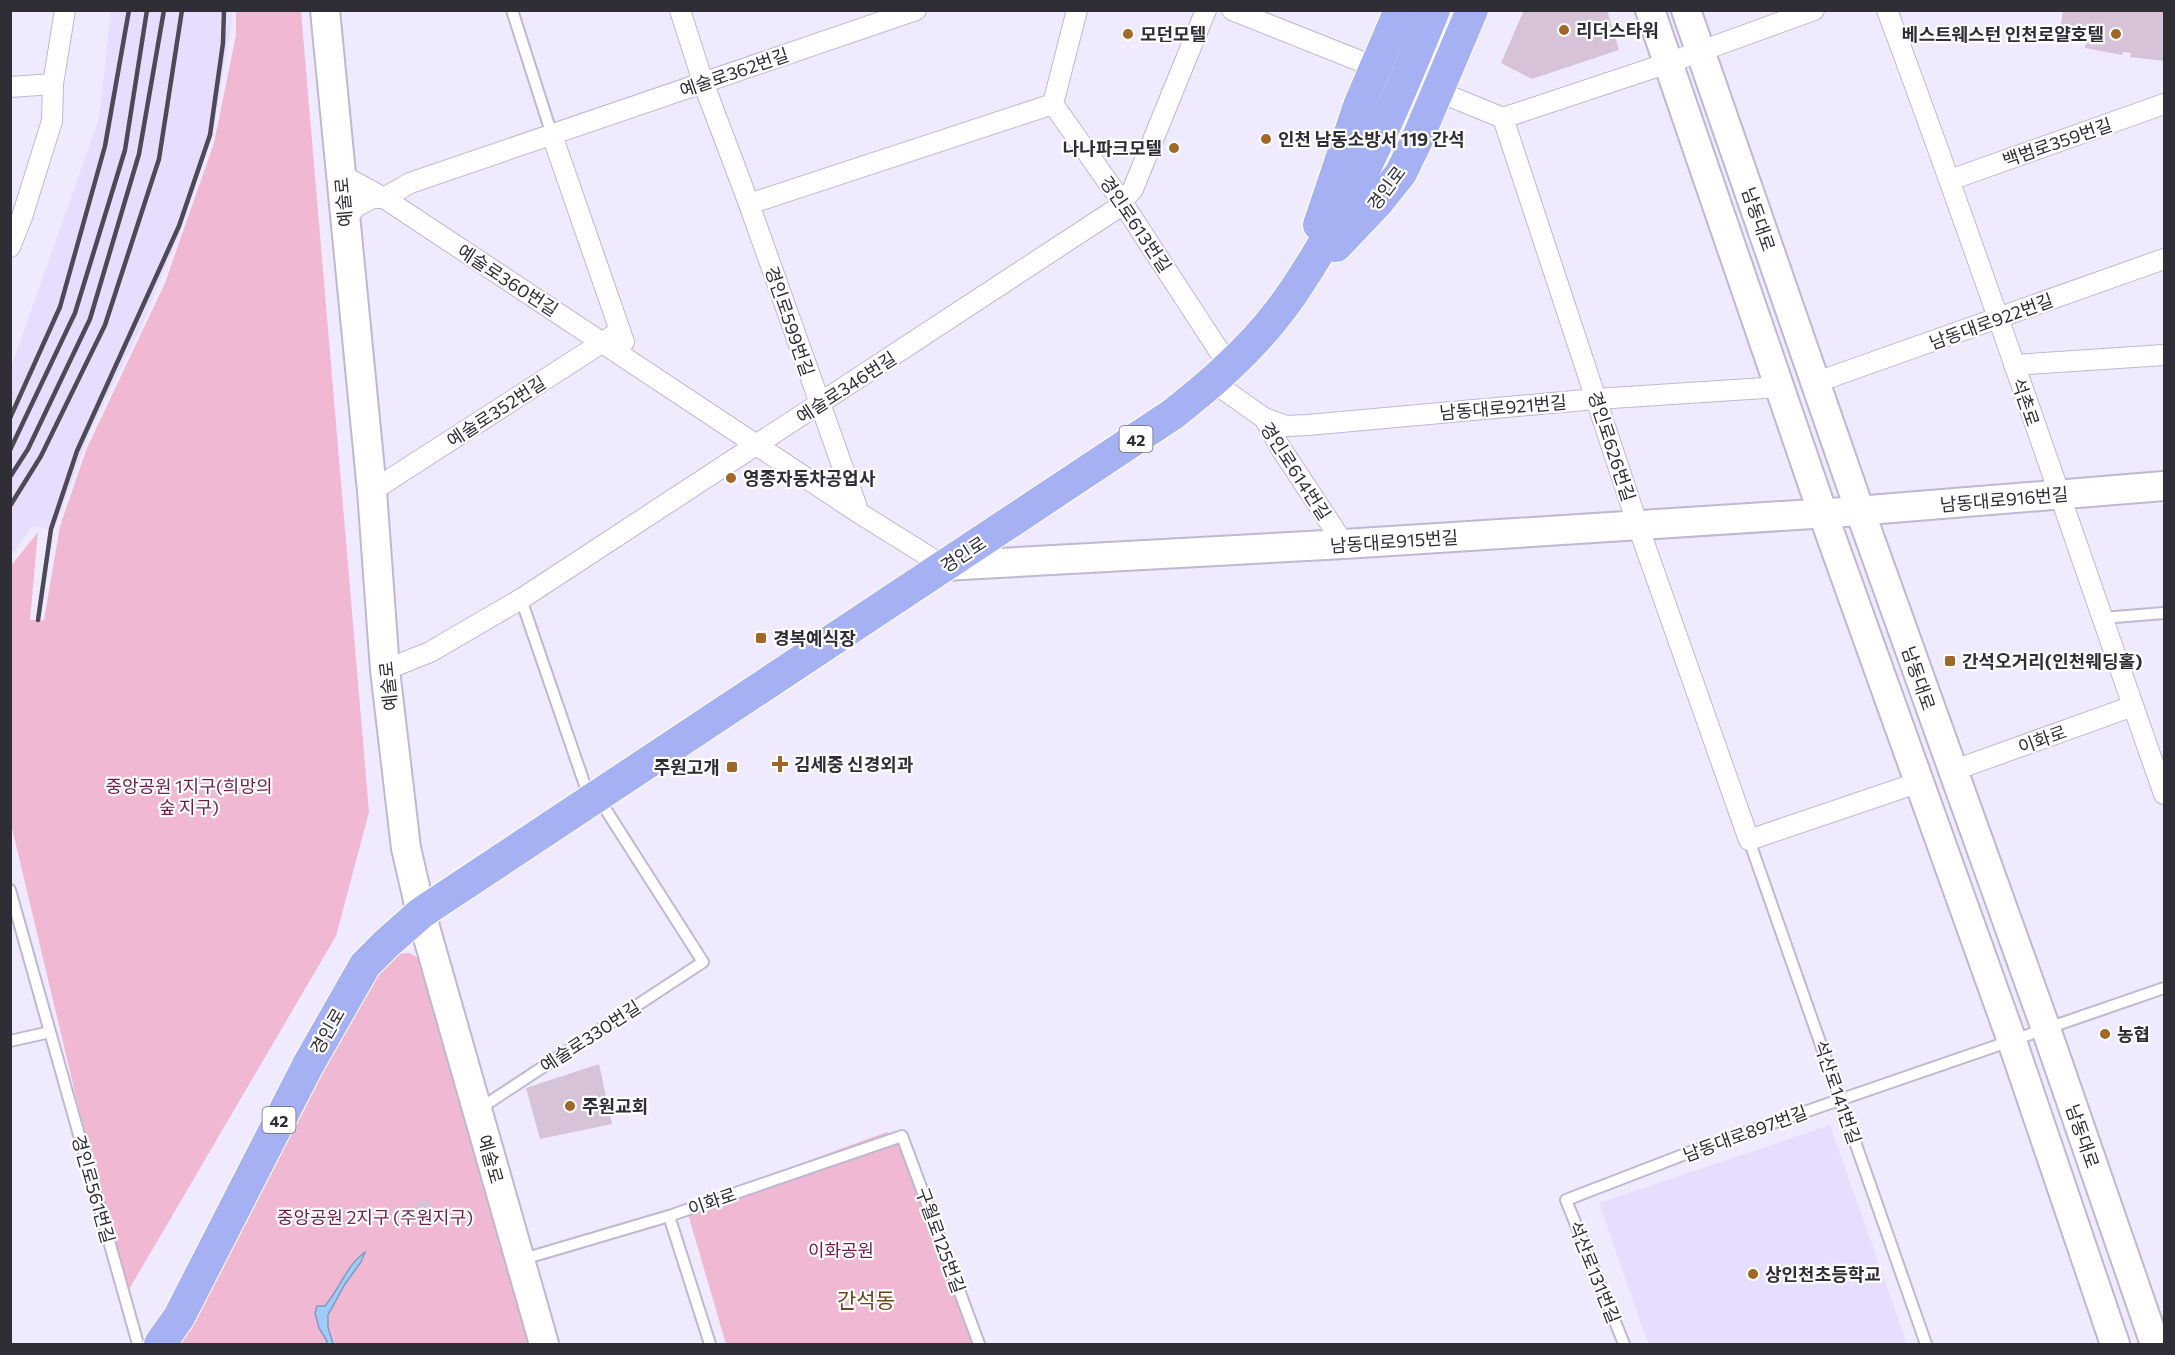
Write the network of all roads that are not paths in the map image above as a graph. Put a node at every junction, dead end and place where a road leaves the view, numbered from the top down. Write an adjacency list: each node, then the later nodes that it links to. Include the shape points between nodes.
1 (65, 10): 20 (street)
2 (325, 10): 27 (main road, 예술로)
3 (512, 10): 26 (lane)
4 (680, 10): 19 (street, 경인로599번길)
5 (916, 10): 19 (street, 예술로362번길)
6 (1077, 10): 23 (street)
7 (1206, 10): 30 (street, 예술로346번길, via 1133,189)
8 (1232, 10): 18 (street)
9 (1400, 10): 18 (main road, 경인로 / 42)
10 (1434, 10): 35 (main road, 경인로, via 1388,123)
11 (1472, 10): 22 (main road, 경인로 / 42)
12 (1650, 10): 17 (main road)
13 (1686, 10): 16 (main road, 남동대로)
14 (1814, 10): 16 (street)
15 (1887, 10): 28 (street, 석촌로)
16 (1700, 52): 17 (street); 43 (main road, 남동대로)
17 (1668, 63): 25 (street); 44 (main road)
18 (1375, 67): 35 (main road, 경인로 / 42, via 1339,163)
19 (703, 82): 26 (street, 예술로362번길); 31 (street, 경인로599번길)
20 (53, 84): 21 (street); 33 (street, via 52,121)
21 (10, 87)
22 (1437, 91): 25 (street); 35 (main road, 경인로 / 42, via 1401,173)
23 (1053, 104): 30 (street, 경인로613번길); 31 (street)
24 (2164, 104): 28 (street, 백범로359번길)
25 (1503, 118): 45 (street, 경인로626번길)
26 (552, 135): 29 (street, 예술로362번길, via 410,183); 37 (street)
27 (340, 174): 29 (street, 예술로360번길); 32 (main road, 예술로)
28 (1950, 180): 36 (street, 석촌로)
29 (384, 198): 32 (street, 예술로362번길, via 373,198 357,206); 38 (street, 예술로360번길)
30 (1122, 202): 42 (street, 경인로613번길); 46 (street, 예술로346번길)
31 (749, 204): 46 (street, 경인로599번길)
32 (344, 220): 50 (main road, 예술로)
33 (10, 247)
34 (2164, 259): 36 (street, 남동대로922번길)
35 (1302, 281): 42 (main road, 경인로 / 42)
36 (1998, 318): 41 (street, 석촌로); 43 (street, 남동대로922번길)
37 (621, 331): 38 (street, 예술로352번길); 40 (street)
38 (602, 343): 40 (street, 예술로360번길); 50 (street, 예술로352번길)
39 (2164, 355): 41 (street)
40 (632, 363): 48 (street, 예술로360번길)
41 (2014, 365): 51 (street, 석촌로)
42 (1221, 374): 47 (street, 경인로614번길); 56 (main road, 경인로 / 42, via 1173,414)
43 (1817, 382): 52 (main road, 남동대로)
44 (1780, 387): 45 (street, 남동대로921번길); 52 (main road)
45 (1596, 399): 47 (street, 남동대로921번길, via 1308,425 1286,426); 54 (street, 경인로626번길)
46 (819, 404): 48 (street, 예술로346번길); 53 (street, 경인로599번길)
47 (1264, 418): 55 (street, 경인로614번길)
48 (757, 446): 53 (street, 예술로360번길); 57 (street, 예술로346번길)
49 (2164, 486): 51 (main road, 남동대로916번길)
50 (372, 491): 60 (main road, 예술로)
51 (2058, 494): 52 (main road, 남동대로916번길); 59 (street, 석촌로)
52 (1842, 512): 54 (main road, 남동대로915번길); 62 (main road, 남동대로); 63 (main road)
53 (859, 513): 56 (street)
54 (1638, 526): 55 (main road, 남동대로915번길); 66 (street, 경인로626번길)
55 (1344, 544): 56 (main road, 남동대로915번길)
56 (944, 566): 65 (main road, 경인로 / 42)
57 (521, 598): 60 (street, 예술로346번길, via 430,652); 65 (lane)
58 (2164, 613): 59 (lane)
59 (2102, 618): 61 (street, 석촌로)
60 (385, 670): 68 (main road, 예술로, via 406,848)
61 (2133, 706): 62 (street, 이화로); 64 (street, 석촌로)
62 (1952, 771): 71 (main road, 남동대로)
63 (1920, 782): 66 (street); 71 (main road)
64 (2164, 794)
65 (593, 798): 68 (main road, 경인로 / 42); 74 (lane, 예술로330번길, via 703,962)
66 (1749, 840): 73 (lane, 석산로141번길)
67 (10, 890): 70 (lane, 경인로561번길)
68 (421, 913): 74 (main road, 예술로); 80 (main road, 경인로 / 42, via 365,966 308,1065 179,1317)
69 (2164, 988): 71 (lane, 남동대로897번길)
70 (50, 1032): 72 (lane); 79 (lane, 경인로561번길)
71 (2028, 1036): 73 (lane, 남동대로897번길); 86 (main road); 87 (main road, 남동대로)
72 (10, 1041)
73 (1840, 1100): 76 (lane, 남동대로897번길); 85 (lane, 석산로141번길)
74 (477, 1110): 78 (main road, 예술로)
75 (902, 1136): 77 (lane, 이화로); 83 (lane, 구월로125번길)
76 (1566, 1200): 84 (lane, 석산로131번길)
77 (669, 1216): 78 (lane, 이화로); 82 (lane)
78 (520, 1260): 81 (main road, 예술로)
79 (138, 1344)
80 (160, 1344)
81 (544, 1344)
82 (710, 1344)
83 (979, 1344)
84 (1624, 1344)
85 (1926, 1344)
86 (2115, 1344)
87 (2155, 1344)

